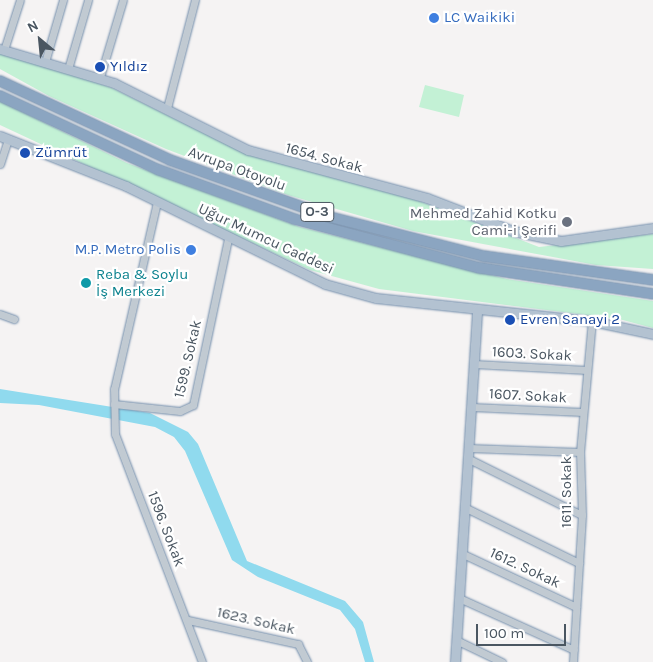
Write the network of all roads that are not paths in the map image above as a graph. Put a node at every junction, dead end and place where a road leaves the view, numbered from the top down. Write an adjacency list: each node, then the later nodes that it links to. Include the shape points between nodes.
1 (20, 0): 6 (street)
2 (63, 0): 7 (street)
3 (88, 0): 8 (street)
4 (123, 0): 9 (street)
5 (195, 0): 12 (street)
6 (2, 49): 7 (main road, 1654. Sokak)
7 (44, 62): 8 (main road, 1654. Sokak)
8 (68, 69): 9 (main road, 1654. Sokak)
9 (100, 78): 12 (main road, 1654. Sokak)
10 (0, 80): 18 (highway, Avrupa Otoyolu / O-3, via 170,160 330,217 484,256)
11 (0, 96): 19 (highway, Avrupa Otoyolu / O-3, via 159,170 294,219 480,268)
12 (167, 108): 16 (main road, 1654. Sokak, via 248,150 427,198 547,240)
13 (4, 138): 14 (street); 15 (main road, Uğur Mumcu Caddesi)
14 (0, 164)
15 (157, 202): 17 (main road, Uğur Mumcu Caddesi); 27 (street, 1596. Sokak)
16 (653, 228)
17 (228, 240): 20 (main road, Uğur Mumcu Caddesi, via 326,284 376,298); 27 (street, 1599. Sokak, via 193,405 180,412)
18 (653, 280)
19 (653, 294)
20 (477, 310): 23 (main road, Uğur Mumcu Caddesi); 25 (main road)
21 (0, 314): 22 (street)
22 (14, 319)
23 (592, 321): 24 (main road, Uğur Mumcu Caddesi); 26 (street, 1611. Sokak)
24 (653, 334)
25 (474, 364): 26 (street, 1603. Sokak); 28 (main road)
26 (587, 370): 29 (street, 1611. Sokak)
27 (114, 404): 39 (street, 1596. Sokak, via 115,434)
28 (472, 407): 29 (street, 1607. Sokak); 30 (main road)
29 (583, 412): 31 (street, 1611. Sokak)
30 (469, 448): 31 (street); 32 (main road)
31 (580, 452): 34 (street, 1611. Sokak)
32 (469, 459): 33 (main road); 34 (street)
33 (466, 508): 35 (main road); 36 (street)
34 (582, 514): 36 (street, 1611. Sokak)
35 (463, 554): 37 (main road); 38 (street, 1612. Sokak)
36 (579, 563): 38 (street, 1611. Sokak)
37 (459, 598): 40 (main road); 41 (street)
38 (576, 607): 41 (street, 1611. Sokak)
39 (188, 620): 42 (street, 1596. Sokak); 43 (street, 1623. Sokak, via 298,644)
40 (456, 640): 44 (main road); 45 (street)
41 (574, 650): 46 (street, 1611. Sokak)
42 (202, 662)
43 (307, 662)
44 (455, 662)
45 (502, 662)
46 (573, 662)

